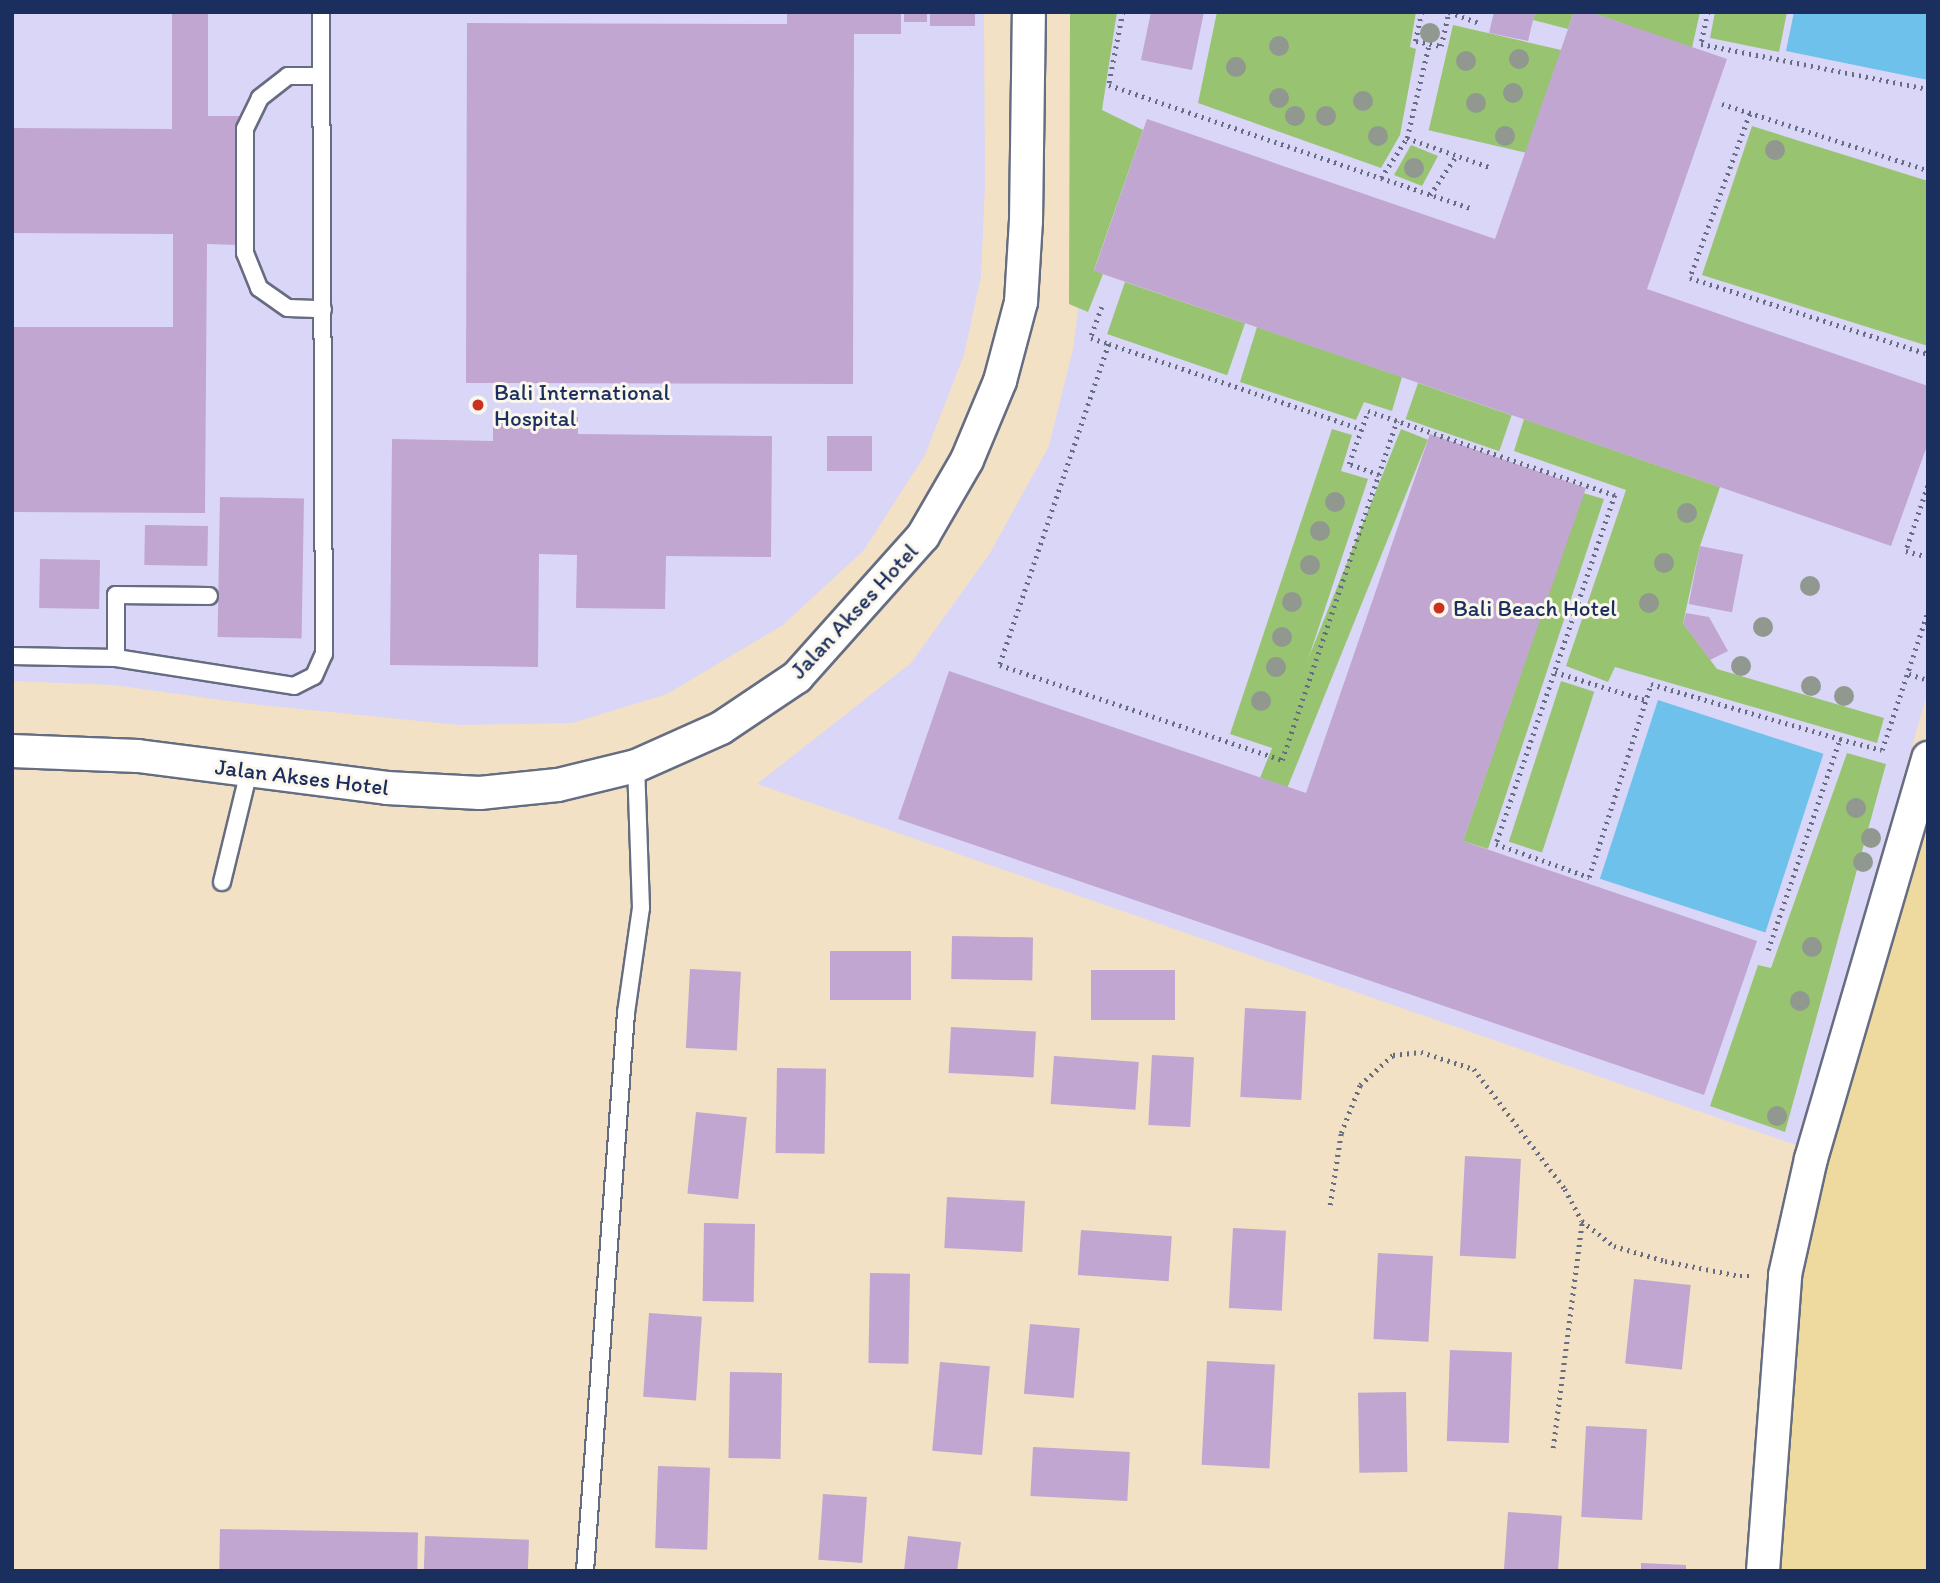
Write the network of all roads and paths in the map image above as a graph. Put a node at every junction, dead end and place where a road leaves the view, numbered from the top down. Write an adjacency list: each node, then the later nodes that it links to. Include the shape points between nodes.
1 (321, 12): 9 (lane)
2 (1029, 12): 40 (street, Jalan Akses Hotel, via 1021,302 1000,381 967,460 923,536 797,677 721,728)
3 (1123, 12): 17 (path, via 1109,85)
4 (1422, 12): 8 (path, via 1416,41)
5 (1449, 12): 7 (path); 8 (path, via 1441,46)
6 (1708, 12): 10 (path, via 1701,44)
7 (1479, 23)
8 (1429, 44): 13 (path)
9 (321, 76): 21 (lane); 21 (lane, via 288,76 260,98 245,129 245,253 259,288 288,308)
10 (1928, 89)
11 (1722, 104): 12 (path)
12 (1750, 114): 16 (path); 23 (path, via 1690,278)
13 (1407, 138): 14 (path); 17 (path)
14 (1456, 156): 15 (path); 18 (path)
15 (1492, 168)
16 (1928, 170)
17 (1381, 178): 18 (path)
18 (1430, 195): 19 (path)
19 (1473, 209)
20 (1102, 307): 22 (path, via 1091,338)
21 (323, 309): 32 (lane, via 324,654 314,676 293,686)
22 (1109, 344): 25 (path); 26 (path, via 1000,665 1282,760)
23 (1928, 354)
24 (1397, 421): 25 (path, via 1368,411); 26 (path); 33 (path, via 1615,495)
25 (1362, 429): 26 (path, via 1349,464)
26 (1379, 475)
27 (1928, 486): 28 (path, via 1906,551)
28 (1928, 557)
29 (209, 596): 32 (lane, via 116,595)
30 (1928, 611): 34 (path)
31 (12, 656): 32 (lane)
32 (116, 658)
33 (1555, 672): 36 (path); 36 (path, via 1496,844 1589,877)
34 (1909, 674): 35 (path); 37 (path, via 1882,750)
35 (1928, 680)
36 (1646, 700): 37 (path, via 1651,684)
37 (1840, 739): 43 (path)
38 (12, 751): 41 (street, Jalan Akses Hotel, via 138,756)
39 (1928, 758): 46 (street, via 1811,1159)
40 (636, 766): 41 (street, Jalan Akses Hotel, via 558,785 480,793 387,788); 48 (lane, via 641,908 626,1013)
41 (250, 771): 42 (lane)
42 (222, 882)
43 (1768, 950)
44 (1330, 1205): 45 (path, via 1341,1133 1360,1085 1393,1055 1421,1052 1474,1069 1565,1189)
45 (1582, 1221): 46 (path, via 1614,1246 1665,1261 1740,1276); 47 (path)
46 (1785, 1275): 49 (street)
47 (1553, 1448)
48 (585, 1571)
49 (1763, 1571)

